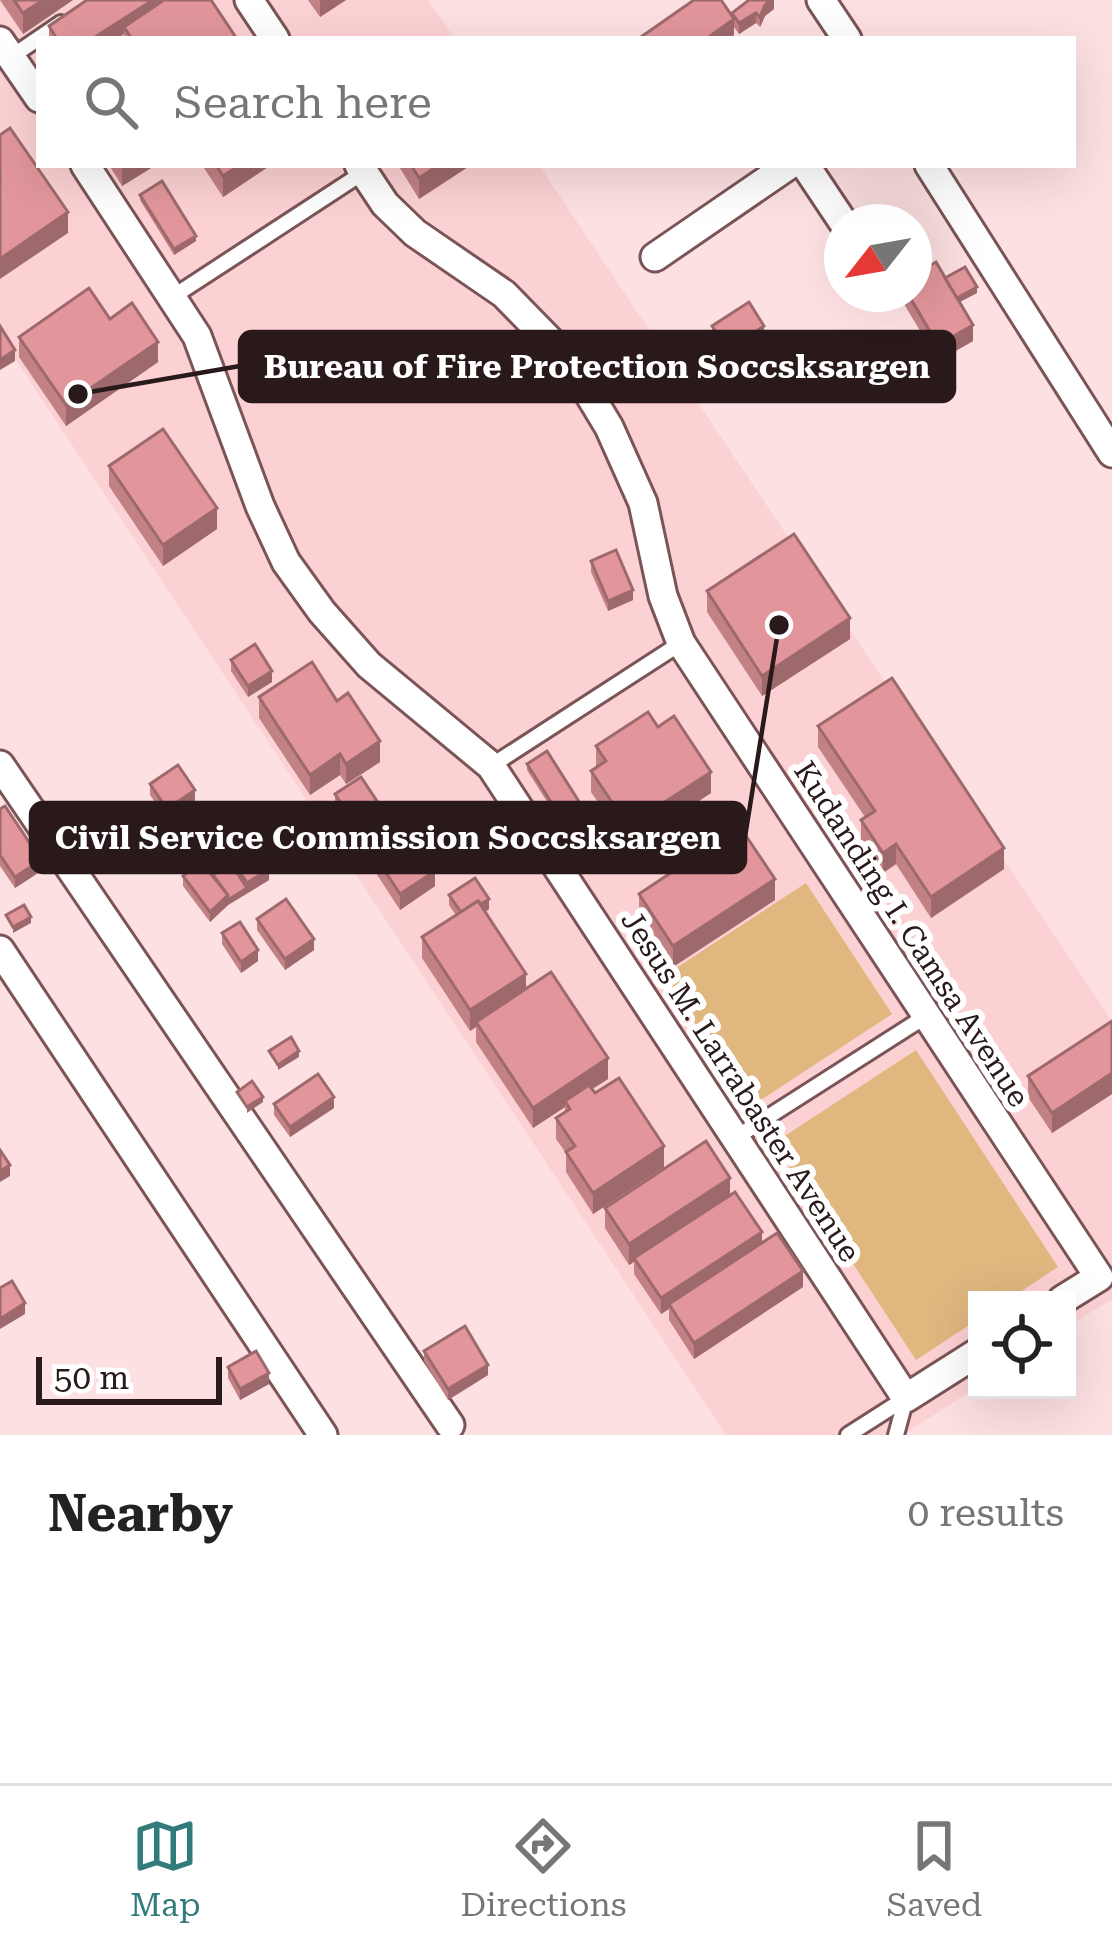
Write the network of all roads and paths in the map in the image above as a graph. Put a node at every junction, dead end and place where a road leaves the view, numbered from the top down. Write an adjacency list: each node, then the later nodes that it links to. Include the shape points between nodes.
1 (249, 0): 4 (street)
2 (821, 0): 5 (street)
3 (79, 11): 6 (lane)
4 (273, 36)
5 (845, 36)
6 (5, 49): 7 (street)
7 (36, 94)
8 (87, 168): 15 (street, Jesus M. Larrabaster Avenue)
9 (362, 168): 15 (lane); 17 (street, Kudanding I. Camsa Avenue, via 415,232 504,294 586,389 643,503)
10 (785, 168): 14 (street)
11 (808, 168): 13 (street)
12 (930, 168): 16 (street)
13 (831, 204)
14 (656, 257)
15 (174, 296): 19 (street, Jesus M. Larrabaster Avenue, via 215,377 286,562 369,665)
16 (1112, 453)
17 (681, 643): 19 (lane); 21 (street, Kudanding I. Camsa Avenue)
18 (0, 765): 27 (street)
19 (491, 766): 22 (street, Jesus M. Larrabaster Avenue)
20 (0, 950): 28 (street)
21 (926, 1016): 22 (lane); 23 (street, Kudanding I. Camsa Avenue)
22 (736, 1138): 26 (street, Jesus M. Larrabaster Avenue)
23 (1106, 1273): 24 (street)
24 (1076, 1291)
25 (968, 1359): 26 (street)
26 (906, 1398): 29 (lane); 30 (lane)
27 (450, 1425)
28 (323, 1435)
29 (848, 1435)
30 (896, 1435)

